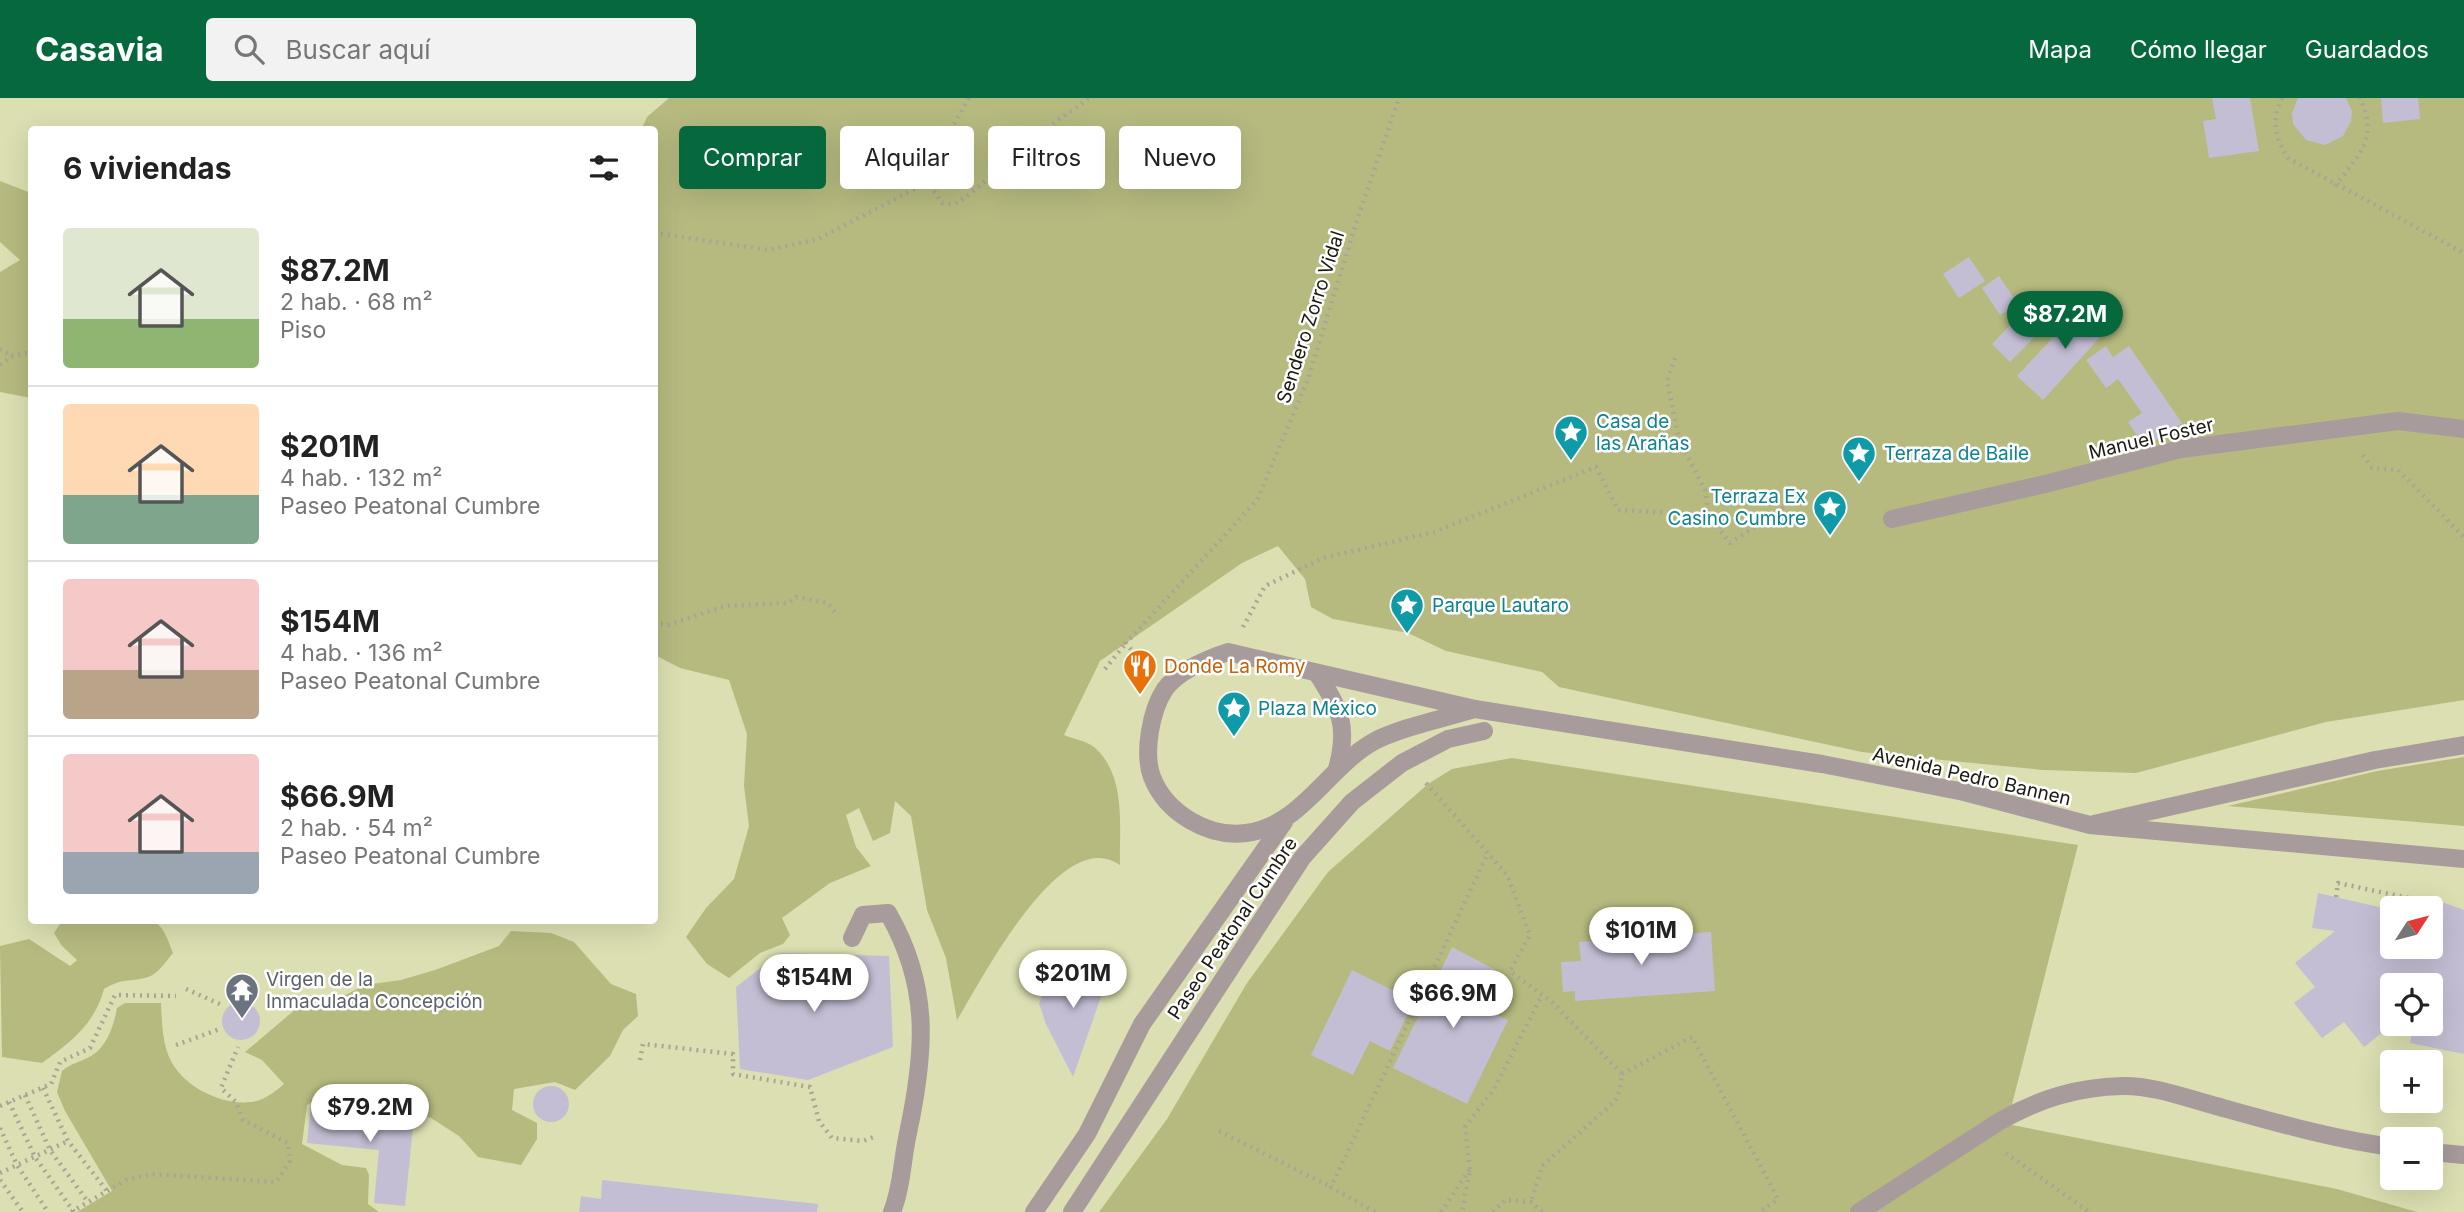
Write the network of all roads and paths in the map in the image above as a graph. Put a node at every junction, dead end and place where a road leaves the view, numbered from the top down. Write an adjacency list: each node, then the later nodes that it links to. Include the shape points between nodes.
1 (969, 98): 6 (path)
2 (1089, 98): 11 (path)
3 (1399, 98): 27 (path, Sendero Zorro Vidal, via 1308,379 1257,500)
4 (2282, 98): 7 (path, via 2275,115 2276,138 2288,158)
5 (2360, 98): 7 (path, via 2369,130 2363,149)
6 (953, 126)
7 (2335, 186): 13 (path)
8 (914, 189): 12 (path, via 818,239 769,250)
9 (933, 189): 10 (path, via 942,203 955,204)
10 (974, 189)
11 (974, 189)
12 (658, 234)
13 (2464, 253)
14 (0, 349): 16 (path)
15 (28, 353): 16 (path)
16 (13, 356): 18 (path)
17 (1675, 358): 22 (path, via 1667,381 1679,439 1706,492)
18 (0, 365)
19 (2344, 426): 20 (street, Manuel Foster, via 2398,421); 23 (street, Manuel Foster, via 2181,449); 24 (path, via 2372,468 2398,470)
20 (2464, 429)
21 (1795, 500): 22 (path, via 1730,543)
22 (1708, 515): 28 (path, via 1618,510 1596,467 1434,532 1323,558 1265,586)
23 (1892, 519)
24 (2464, 537)
25 (837, 615): 26 (path, via 828,603 796,597 788,603 725,606 668,625)
26 (658, 624)
27 (1126, 643): 29 (path, Sendero Zorro Vidal); 31 (path)
28 (1228, 652): 30 (street, Avenida Pedro Bannen); 31 (street, via 1199,662)
29 (1105, 669)
30 (1317, 673): 32 (street, Avenida Pedro Bannen); 35 (street, via 1342,714 1344,743)
31 (1165, 688): 37 (street, Avenida Pedro Bannen, via 1153,720 1149,751 1152,776 1173,809 1194,824 1227,834)
32 (1475, 709): 35 (street, Avenida Pedro Bannen, via 1374,741); 38 (street, Avenida Pedro Bannen, via 1822,764 1964,792)
33 (1484, 731): 80 (street, Paseo Peatonal Cumbre, via 1448,739 1402,763 1352,802 1302,858)
34 (2464, 745): 38 (street, via 2375,760)
35 (1337, 769): 37 (street, Avenida Pedro Bannen)
36 (1439, 796): 39 (path)
37 (1284, 822): 79 (street, via 1149,1014 1087,1134)
38 (2090, 825): 40 (street, Avenida Pedro Bannen)
39 (1488, 853): 45 (path, via 1507,875 1530,935 1510,971); 71 (path)
40 (2464, 859)
41 (2399, 896): 42 (path, via 2338,883)
42 (2336, 897)
43 (852, 938): 78 (street, via 863,915 888,913 914,979 923,1030 918,1094)
44 (186, 989): 47 (path)
45 (1542, 995): 52 (path); 68 (path, via 1494,1088 1465,1127)
46 (176, 996): 53 (path, via 115,995 90,1048 60,1062 51,1084)
47 (222, 1005)
48 (220, 1029): 49 (path)
49 (176, 1045)
50 (238, 1047): 72 (path, via 221,1088 236,1102 243,1120 288,1143 290,1161 276,1182 151,1174 125,1180)
51 (640, 1060): 57 (path, via 643,1045 733,1054 733,1074 810,1087 819,1121 832,1138 863,1141 876,1137)
52 (1622, 1074): 73 (path, via 1615,1101 1542,1166); 86 (path, via 1692,1037 1778,1199)
53 (43, 1088): 54 (path); 61 (path)
54 (26, 1095): 55 (path); 63 (path)
55 (9, 1102): 56 (path); 66 (path)
56 (0, 1106)
57 (881, 1125)
58 (0, 1128): 67 (path)
59 (1219, 1131): 71 (path)
60 (1980, 1133): 62 (street, via 2024,1107 2065,1091 2124,1086 2340,1140); 87 (street); 88 (path)
61 (68, 1141): 63 (path); 72 (path)
62 (2380, 1145)
63 (50, 1150): 66 (path); 74 (path)
64 (2443, 1153): 65 (street)
65 (2464, 1155)
66 (35, 1157): 67 (path); 77 (path)
67 (17, 1165): 69 (path); 76 (path)
68 (1470, 1169): 82 (path); 83 (path)
69 (0, 1173)
70 (0, 1180): 75 (path)
71 (1331, 1187): 81 (path)
72 (107, 1191): 74 (path)
73 (1531, 1202): 84 (path, via 1505,1200); 85 (path)
74 (88, 1203): 77 (path)
75 (23, 1212)
76 (48, 1212)
77 (73, 1212)
78 (892, 1212)
79 (1034, 1212)
80 (1072, 1212)
81 (1375, 1212)
82 (1441, 1212)
83 (1462, 1212)
84 (1493, 1212)
85 (1542, 1212)
86 (1760, 1212)
87 (1859, 1212)
88 (2089, 1212)

